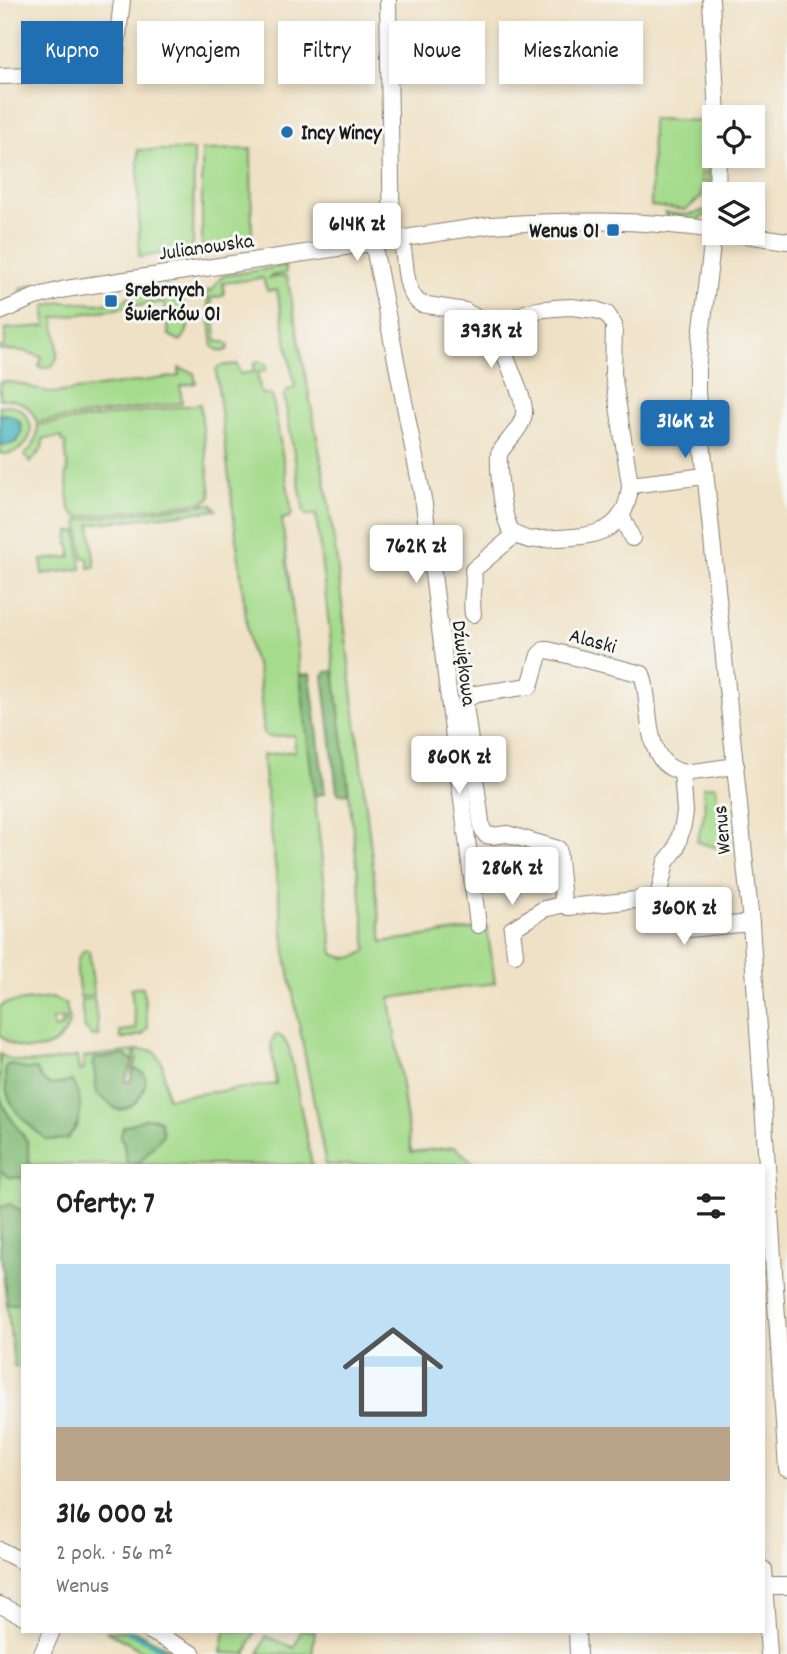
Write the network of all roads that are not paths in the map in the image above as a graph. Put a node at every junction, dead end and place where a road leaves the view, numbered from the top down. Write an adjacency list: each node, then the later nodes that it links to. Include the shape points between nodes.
1 (122, 0): 4 (street, via 114,72)
2 (388, 0): 10 (street)
3 (711, 0): 5 (street)
4 (0, 76)
5 (716, 105)
6 (702, 229): 10 (street, Julianowska, via 573,220 491,225)
7 (765, 238): 8 (street)
8 (787, 241)
9 (373, 242): 10 (street, Julianowska); 12 (street, Julianowska, via 66,289); 25 (street, Dźwiękowa, via 424,504)
10 (398, 244): 13 (street, via 416,301 465,311)
11 (712, 245): 14 (street, Wenus, via 696,369)
12 (0, 312)
13 (504, 332): 15 (street, via 519,316 553,308 596,310 611,318 613,373); 17 (street, via 504,352 525,411 499,454 506,519)
14 (705, 477): 15 (street); 20 (street, Wenus)
15 (630, 485): 16 (street)
16 (622, 517): 17 (street, via 612,527 592,533 530,540); 18 (street)
17 (516, 534): 19 (street, via 473,569)
18 (632, 538)
19 (473, 614)
20 (736, 766): 21 (street); 24 (street, Wenus)
21 (682, 772): 22 (street, via 683,825); 23 (street, Alaski, via 660,757 653,746 642,674 544,650 530,685 467,699 482,828 486,835 507,834 558,849)
22 (655, 898): 23 (street, via 573,907); 24 (street, via 688,929)
23 (565, 904): 26 (street, via 544,909 512,929)
24 (751, 923): 27 (street, Wenus)
25 (478, 925)
26 (515, 954)
27 (780, 1254): 28 (street, Wenus)
28 (787, 1469)
29 (0, 1550): 30 (street)
30 (21, 1561)
31 (765, 1586): 32 (street)
32 (787, 1586)
33 (765, 1600): 42 (street)
34 (0, 1605): 35 (street)
35 (21, 1615)
36 (51, 1633): 39 (street)
37 (154, 1633): 40 (street)
38 (577, 1633): 41 (street)
39 (42, 1654)
40 (193, 1654)
41 (579, 1654)
42 (769, 1654)

